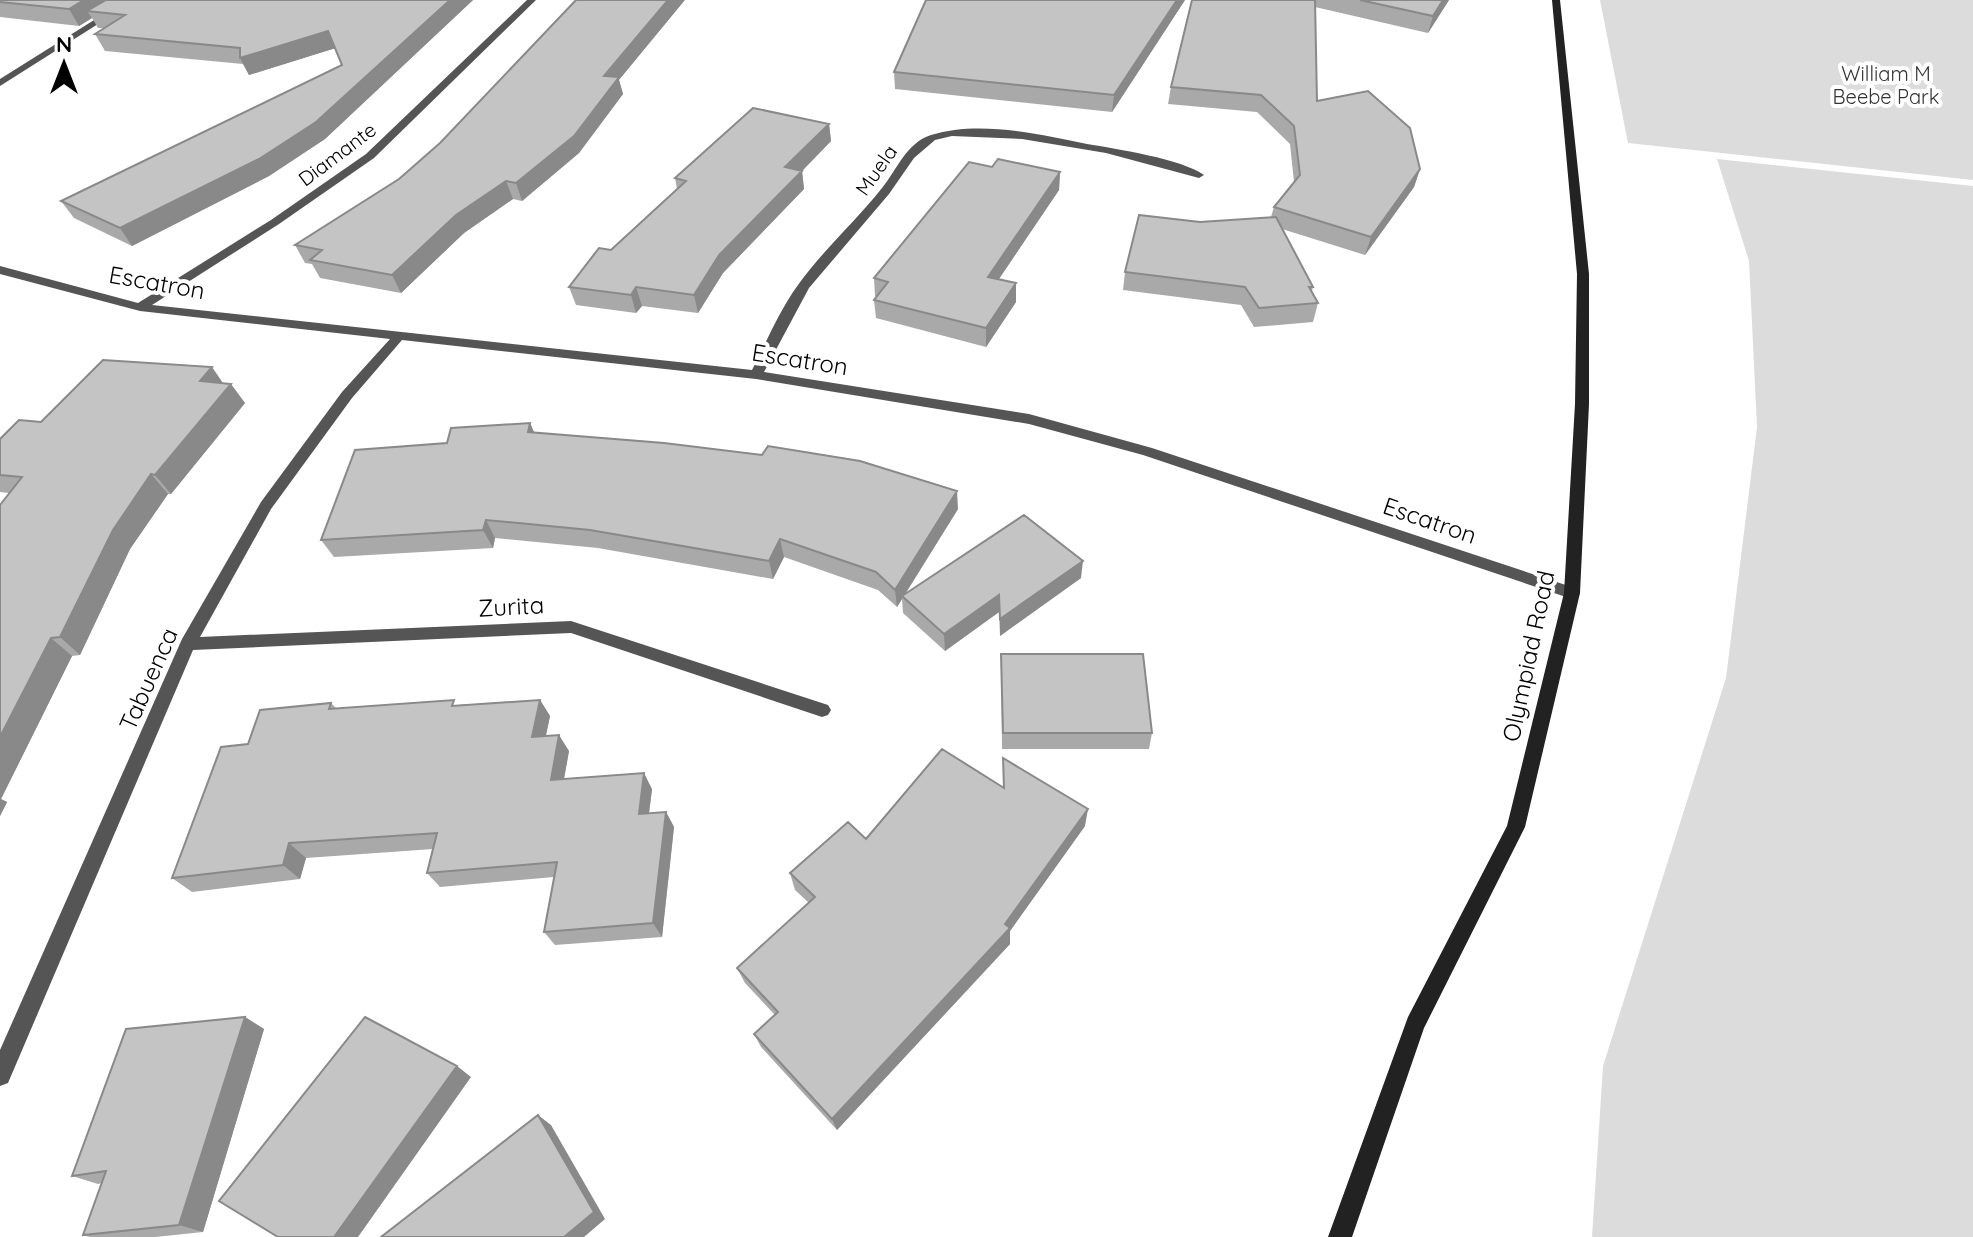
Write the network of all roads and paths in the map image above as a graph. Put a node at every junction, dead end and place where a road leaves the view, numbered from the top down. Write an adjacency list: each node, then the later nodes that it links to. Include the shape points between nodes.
1 (132, 0): 4 (street)
2 (532, 0): 7 (street, Diamante, via 370,156)
3 (1556, 0): 10 (main road, Olympiad Road, via 1583,274)
4 (0, 83)
5 (1199, 175): 9 (street, Muela, via 1139,156 993,133 935,136 912,150 888,189 796,297)
6 (0, 270): 7 (street, Escatron)
7 (140, 307): 8 (street, Escatron)
8 (398, 337): 9 (street, Escatron); 11 (street, Tabuenca, via 347,395 266,506)
9 (756, 375): 10 (street, Escatron, via 1029,419 1147,451)
10 (1572, 593): 14 (main road, Olympiad Road, via 1516,827 1415,1024)
11 (188, 644): 12 (street, Zurita, via 571,627); 13 (street, Tabuenca)
12 (822, 710)
13 (0, 1075)
14 (1340, 1237)

